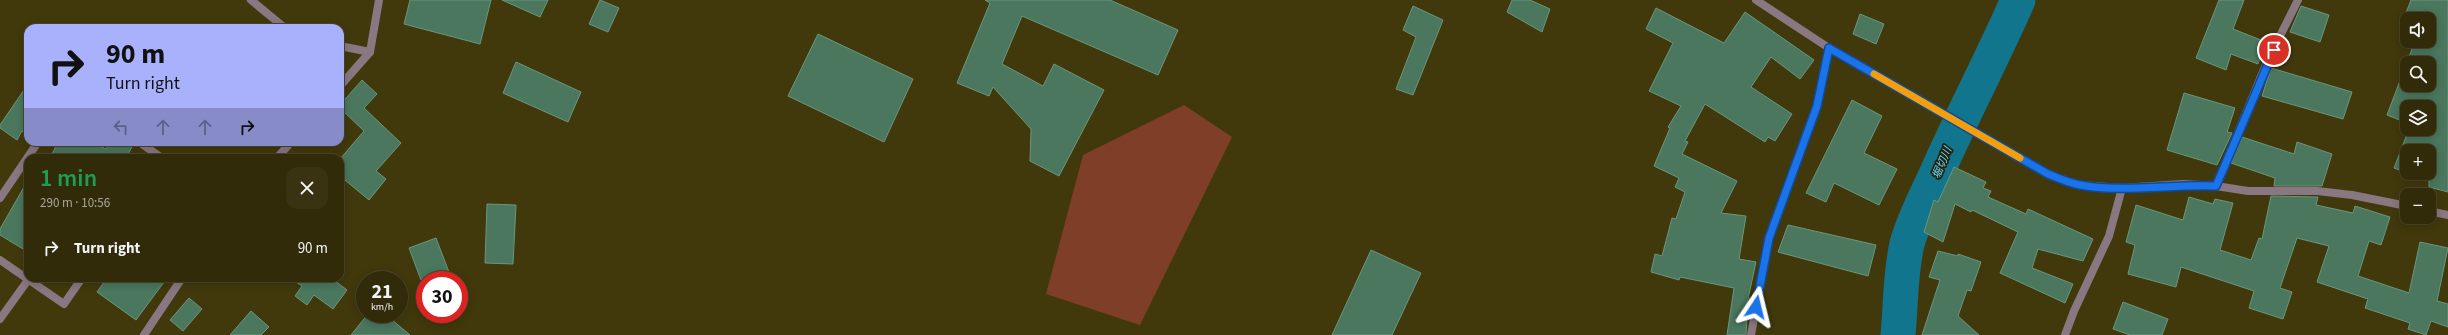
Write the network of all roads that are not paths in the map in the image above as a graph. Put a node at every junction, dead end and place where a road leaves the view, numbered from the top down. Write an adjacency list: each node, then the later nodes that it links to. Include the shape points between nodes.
1 (251, 0): 7 (street)
2 (379, 0): 10 (street)
3 (1756, 0): 6 (street)
4 (1770, 0): 6 (street)
5 (2298, 0): 17 (street, via 2267,62)
6 (1770, 9): 9 (street)
7 (280, 24)
8 (344, 47): 10 (street)
9 (1829, 48): 18 (street, via 2048,174 2079,185); 31 (street, via 1817,106 1769,238)
10 (370, 52): 11 (street)
11 (344, 81)
12 (145, 146): 14 (street)
13 (288, 146): 15 (street)
14 (156, 154)
15 (280, 154)
16 (24, 163): 19 (street)
17 (2216, 186): 18 (street, via 2183,184); 20 (street, via 2248,190 2317,190 2352,194)
18 (2122, 188): 32 (street, via 2109,236)
19 (0, 198)
20 (2400, 204)
21 (2436, 212): 22 (street)
22 (2448, 215)
23 (0, 260): 24 (street)
24 (24, 277)
25 (27, 282): 29 (street)
26 (31, 282): 27 (street, via 64,304)
27 (79, 282)
28 (179, 282): 30 (street)
29 (0, 319)
30 (144, 335)
31 (1752, 335)
32 (2065, 335)

